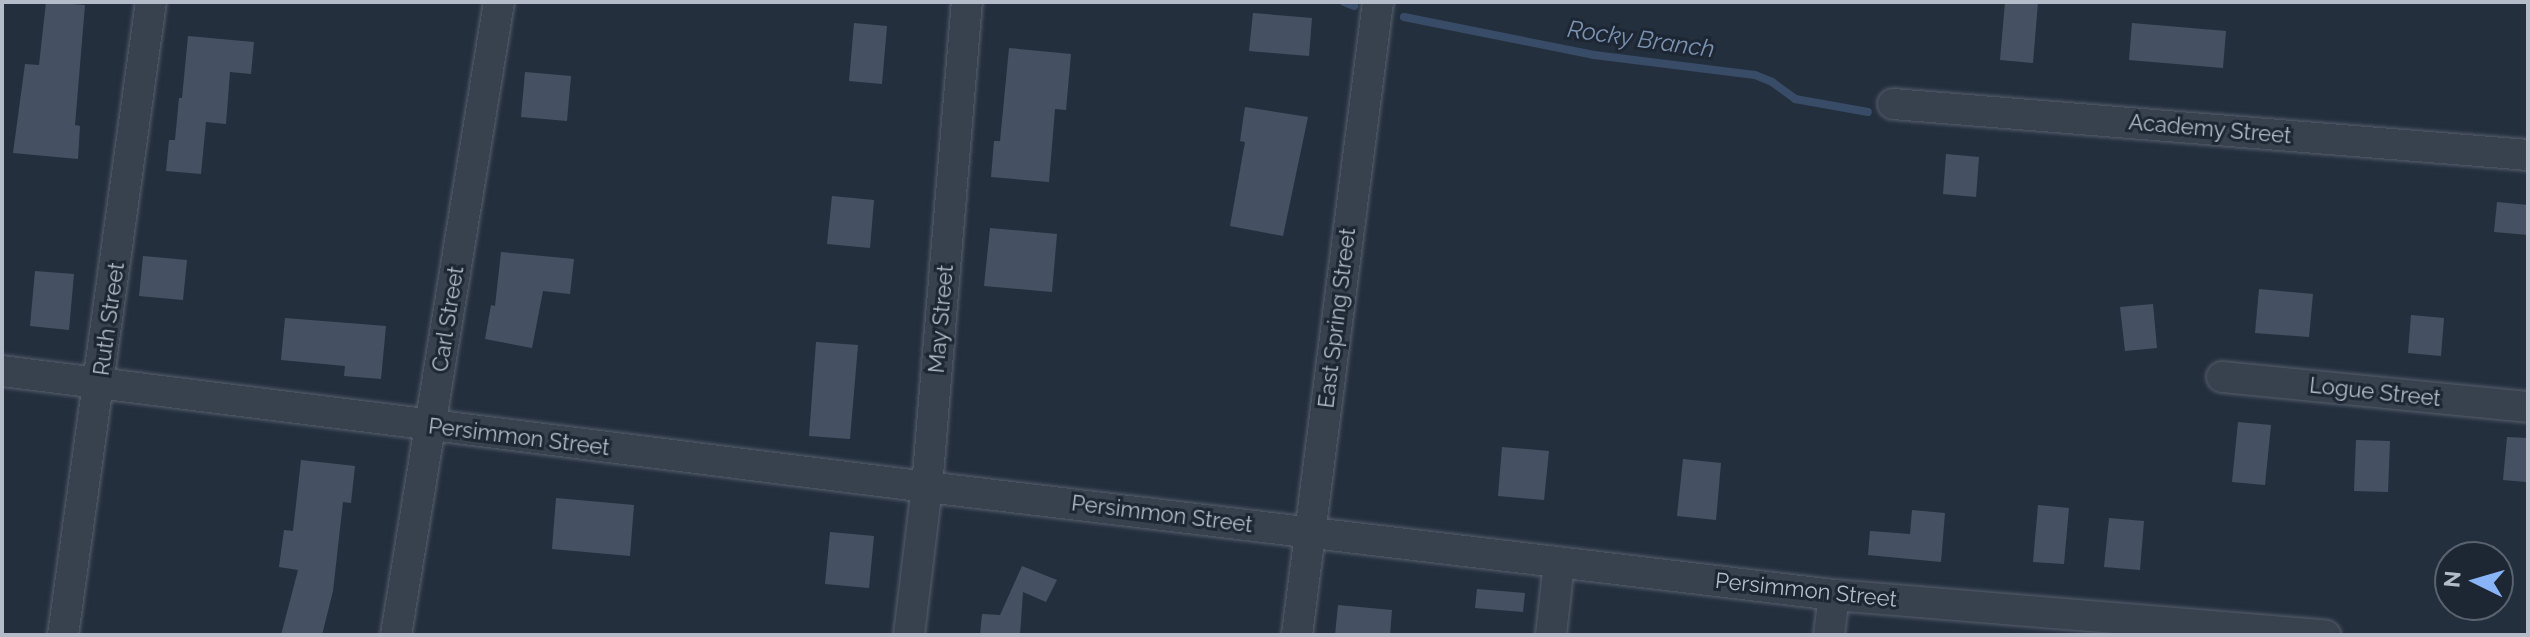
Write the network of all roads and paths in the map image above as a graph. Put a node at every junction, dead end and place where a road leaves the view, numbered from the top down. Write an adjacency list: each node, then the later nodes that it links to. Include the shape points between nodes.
1 (151, 2): 9 (street, Ruth Street)
2 (499, 2): 11 (street, Carl Street)
3 (967, 2): 12 (street, May Street)
4 (1378, 2): 13 (street, East Spring Street)
5 (1893, 104): 6 (street, Academy Street)
6 (2528, 155)
7 (2, 371): 9 (street, Persimmon Street)
8 (2222, 377): 10 (street, Logue Street)
9 (100, 384): 11 (street, Persimmon Street); 16 (street, Ruth Street)
10 (2528, 407)
11 (430, 426): 12 (street, Persimmon Street); 17 (street, Carl Street)
12 (927, 487): 13 (street, Persimmon Street); 18 (street, May Street)
13 (1309, 531): 14 (street, Persimmon Street); 19 (street, East Spring Street)
14 (1559, 562): 15 (street, Persimmon Street); 20 (street)
15 (1834, 595): 21 (street); 22 (street, Persimmon Street)
16 (63, 635)
17 (396, 635)
18 (909, 635)
19 (1297, 635)
20 (1551, 635)
21 (1829, 635)
22 (2325, 635)

